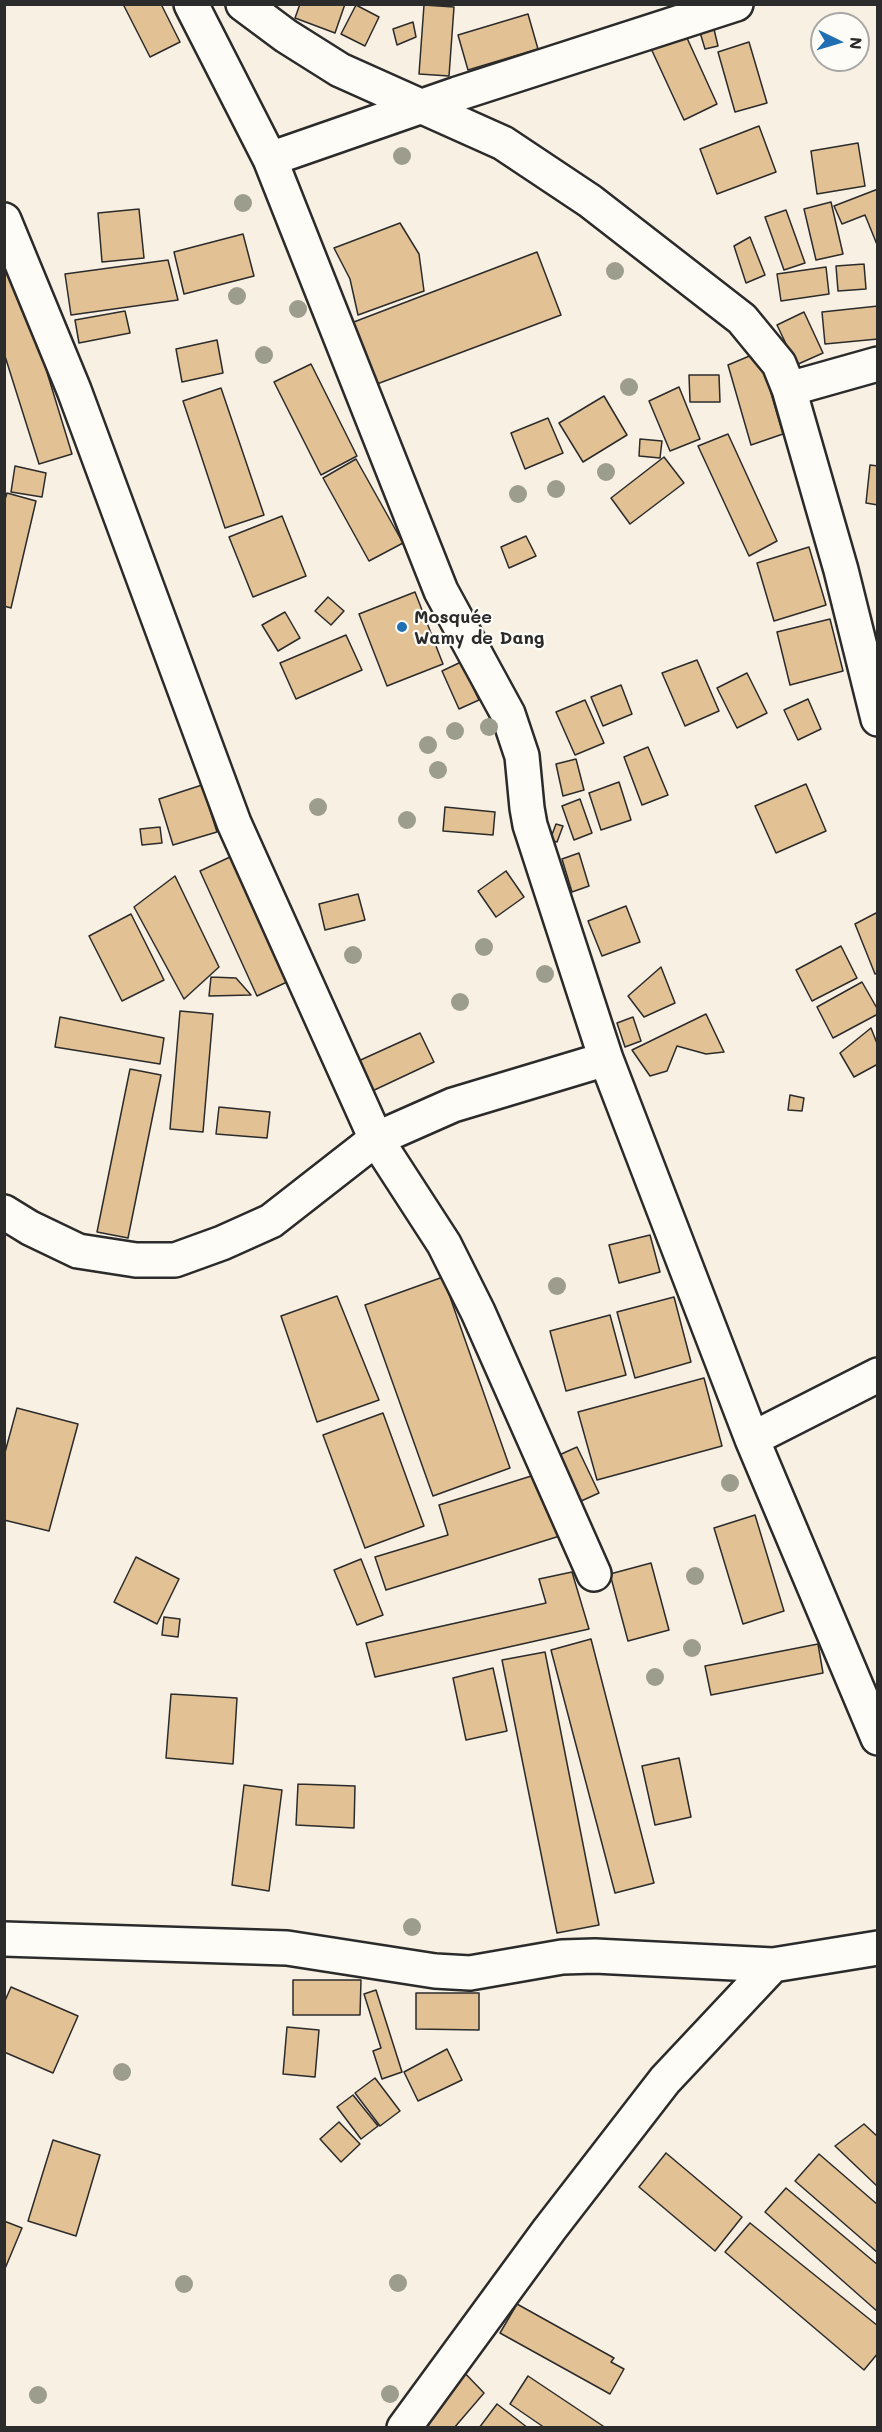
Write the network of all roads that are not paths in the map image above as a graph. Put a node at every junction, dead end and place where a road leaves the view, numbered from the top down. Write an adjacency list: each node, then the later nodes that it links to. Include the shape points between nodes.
1 (191, 4): 5 (street)
2 (243, 4): 4 (street, via 340,70)
3 (736, 4): 4 (street)
4 (420, 106): 5 (street); 8 (street, via 503,143 590,201 683,272 742,319 779,364)
5 (270, 159): 10 (street, via 441,591 508,714 522,756 530,825)
6 (4, 220): 11 (street, via 74,390 234,823)
7 (878, 364): 8 (street)
8 (789, 388): 9 (street)
9 (878, 719)
10 (606, 1059): 11 (street, via 453,1105); 14 (street)
11 (376, 1139): 12 (street, via 271,1221 175,1260 136,1260 78,1251); 15 (street, via 444,1244)
12 (4, 1212)
13 (878, 1375): 14 (street)
14 (752, 1439): 16 (street)
15 (594, 1574)
16 (878, 1738)
17 (4, 1939): 19 (street, via 287,1948 470,1973 562,1957 595,1956)
18 (878, 1948): 19 (street)
19 (773, 1965): 20 (street, via 665,2080 549,2229)
20 (404, 2427)

